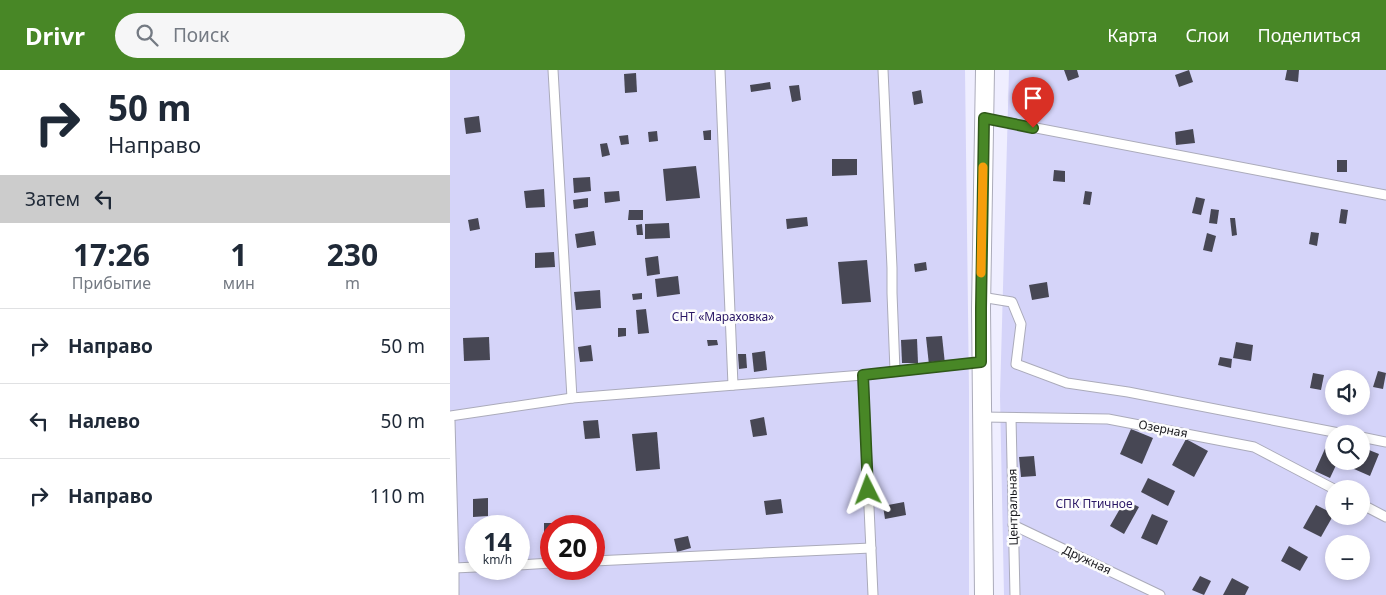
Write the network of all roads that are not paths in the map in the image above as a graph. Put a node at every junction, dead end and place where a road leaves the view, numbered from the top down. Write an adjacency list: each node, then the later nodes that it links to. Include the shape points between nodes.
1 (553, 70): 12 (lane)
2 (720, 70): 11 (lane)
3 (883, 70): 9 (lane)
4 (984, 70): 5 (street)
5 (984, 118): 6 (lane); 7 (street)
6 (1386, 195)
7 (981, 297): 8 (street); 17 (lane, via 1012,302 1021,324 1016,364 1067,383)
8 (981, 362): 9 (lane); 14 (street)
9 (895, 371): 10 (lane)
10 (863, 375): 11 (lane); 24 (lane)
11 (732, 385): 12 (lane)
12 (572, 398): 13 (lane)
13 (450, 416)
14 (981, 417): 15 (lane, Озерная); 30 (street)
15 (1011, 418): 20 (lane, Озерная, via 1108,419 1254,447); 23 (lane, Центральная)
16 (450, 421): 26 (lane)
17 (1325, 430)
18 (1370, 439): 19 (lane)
19 (1386, 442)
20 (1325, 484)
21 (1370, 509): 22 (lane)
22 (1386, 517)
23 (1013, 525): 31 (lane, Центральная); 32 (lane, Дружная)
24 (871, 548): 25 (lane); 29 (lane)
25 (605, 560)
26 (454, 568): 27 (lane); 28 (lane)
27 (465, 568)
28 (454, 595)
29 (873, 595)
30 (984, 595)
31 (1014, 595)
32 (1160, 595)

